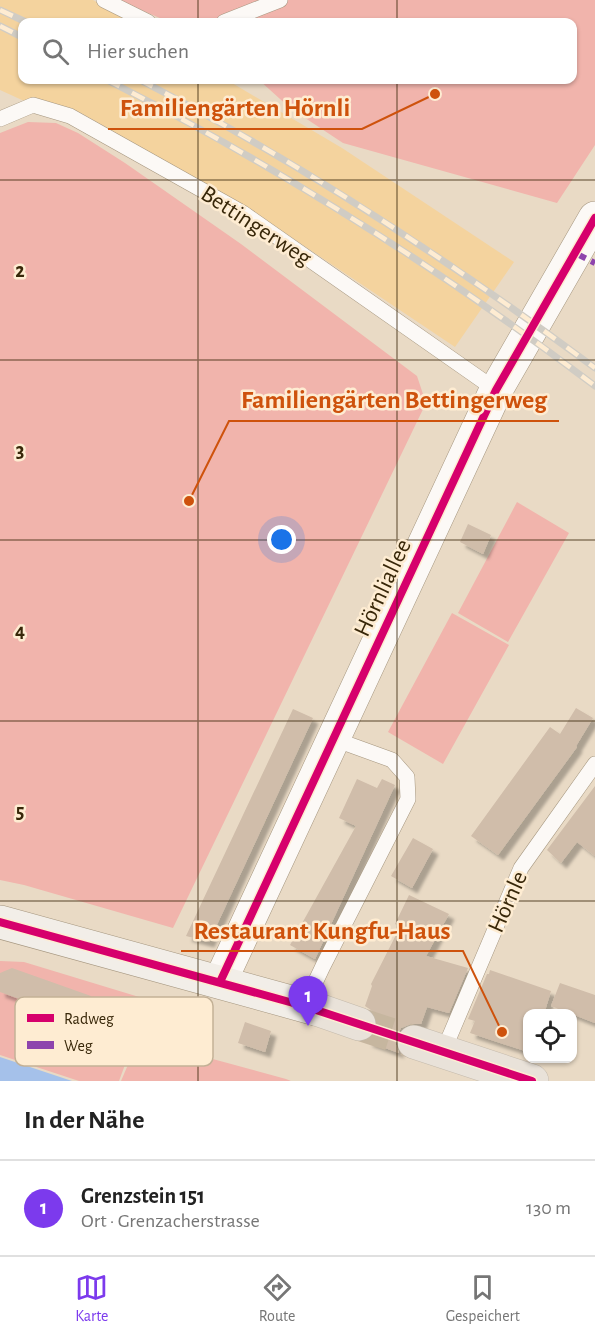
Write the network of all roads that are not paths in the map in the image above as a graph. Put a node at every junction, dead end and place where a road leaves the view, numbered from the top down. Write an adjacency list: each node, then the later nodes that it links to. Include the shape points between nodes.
1 (104, 0): 3 (lane)
2 (280, 0): 4 (lane)
3 (140, 18)
4 (234, 18)
5 (0, 119): 7 (lane, Bettingerweg, via 33,105 70,116 243,213)
6 (595, 218): 7 (street, Hörnliallee)
7 (496, 390): 8 (street, Hörnliallee)
8 (334, 739): 11 (street, Hörnliallee); 12 (lane, via 392,760 407,777 408,800 323,966)
9 (595, 764): 14 (lane, Hörnle, via 521,868)
10 (0, 922): 11 (main road)
11 (220, 982): 12 (main road)
12 (310, 1007): 13 (main road)
13 (359, 1024)
14 (429, 1047): 15 (main road, Hörnle)
15 (532, 1081)

